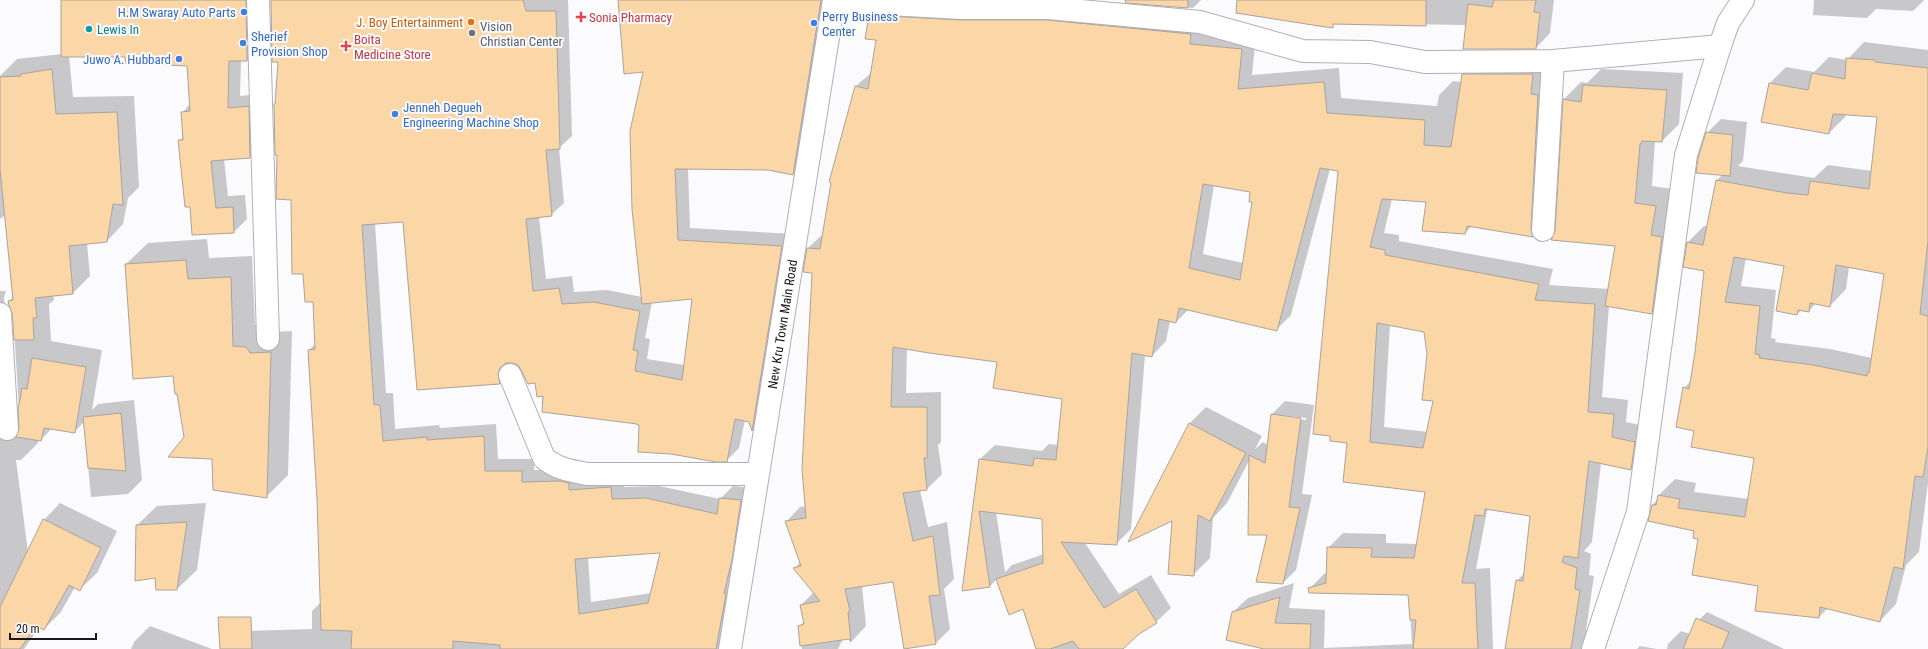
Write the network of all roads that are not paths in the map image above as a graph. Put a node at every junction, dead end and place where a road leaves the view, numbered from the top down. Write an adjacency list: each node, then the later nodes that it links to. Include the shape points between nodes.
1 (258, 0): 8 (street)
2 (1743, 0): 4 (street, via 1728,23)
3 (834, 1): 5 (street, via 961,8 1048,8 1200,22 1303,51 1370,52 1425,62); 11 (street, New Kru Town Main Road)
4 (1720, 46): 5 (street); 13 (street, via 1686,155 1638,512)
5 (1553, 61): 6 (street)
6 (1543, 230)
7 (0, 314): 10 (street)
8 (268, 339)
9 (510, 375): 11 (street, via 544,458 561,469 588,474)
10 (7, 429)
11 (756, 474): 12 (street, New Kru Town Main Road)
12 (730, 649)
13 (1593, 649)

